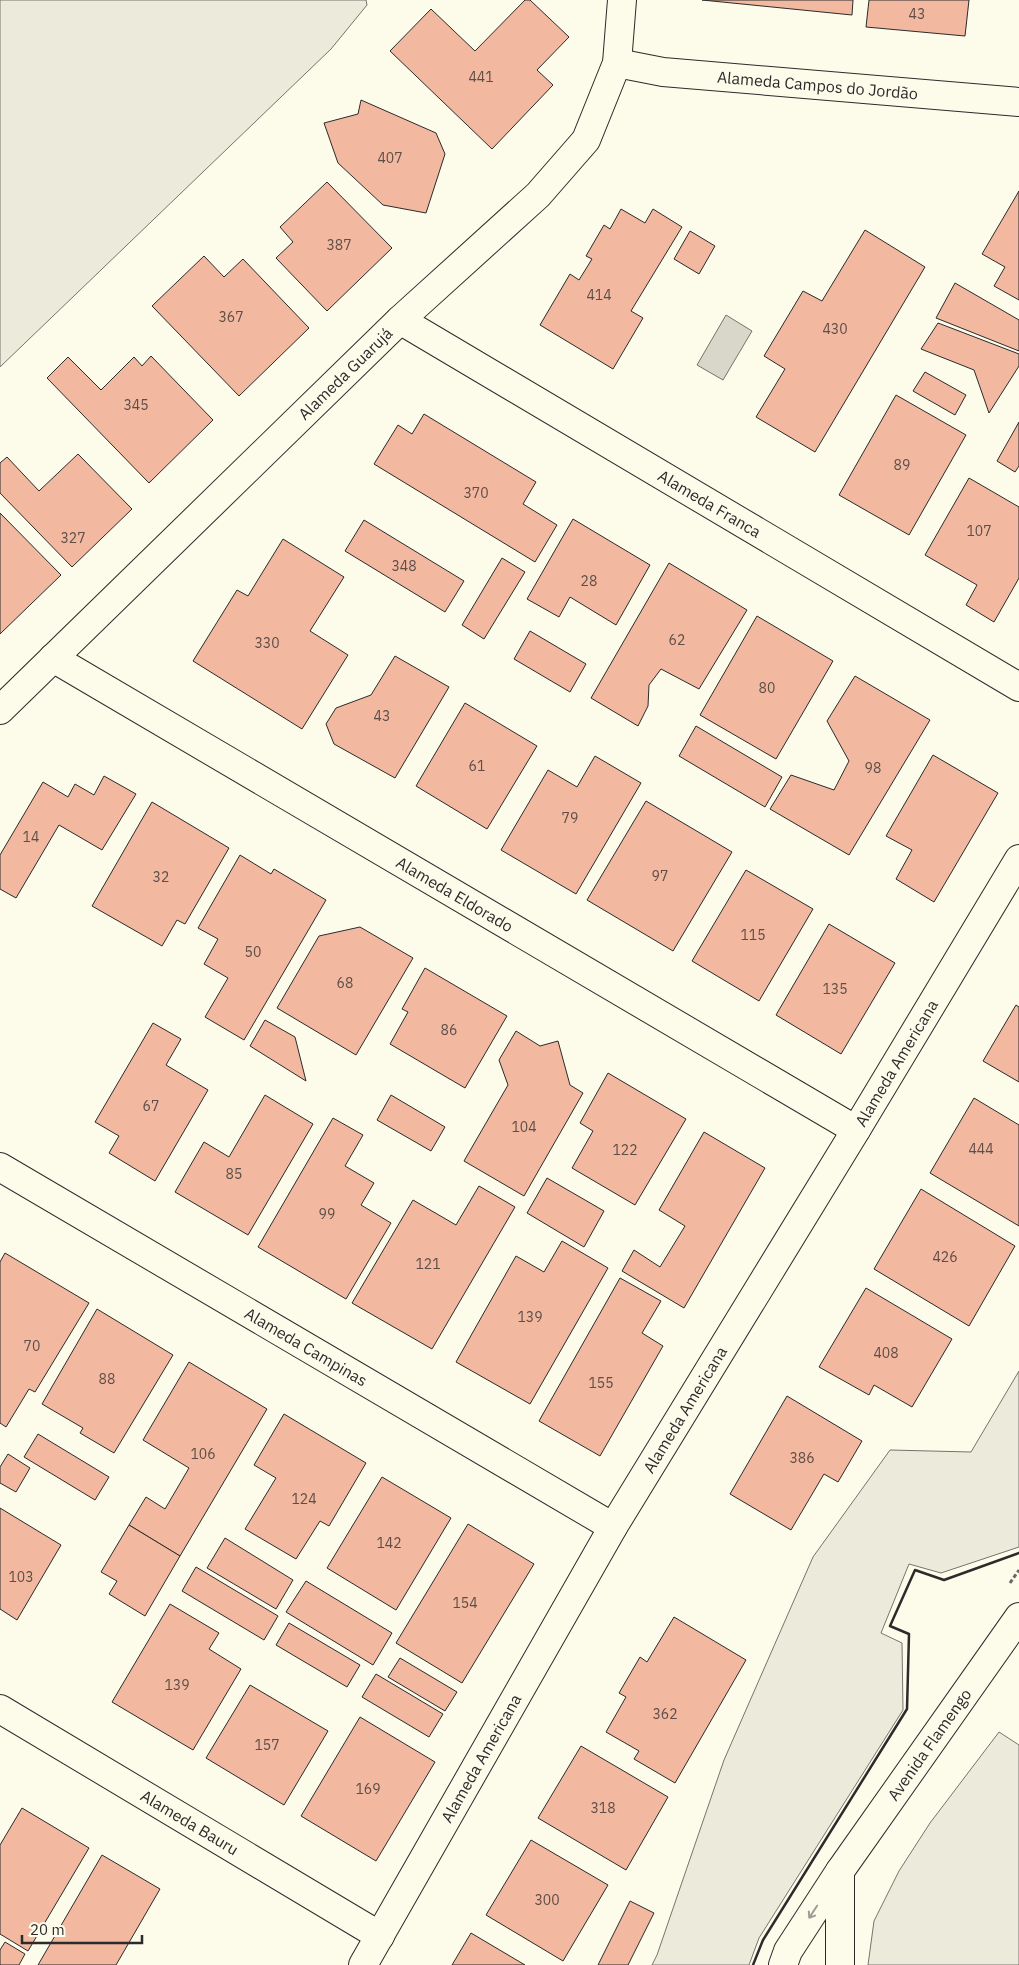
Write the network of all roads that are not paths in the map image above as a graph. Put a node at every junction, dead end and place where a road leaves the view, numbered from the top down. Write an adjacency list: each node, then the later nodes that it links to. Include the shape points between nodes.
1 (622, 0): 2 (street, Alameda Guarujá)
2 (617, 63): 3 (street, Alameda Campos do Jordão, via 663,72); 4 (street, Alameda Guarujá, via 586,140 538,195)
3 (1019, 102)
4 (400, 320): 5 (street, Alameda Guarujá); 6 (street, Alameda Franca)
5 (54, 658): 7 (street, Alameda Guarujá); 9 (street, Alameda Eldorado)
6 (1019, 687)
7 (0, 710)
8 (1019, 859): 9 (street, Alameda Americana)
9 (856, 1130): 11 (street, Alameda Americana)
10 (0, 1166): 11 (street, Alameda Campinas)
11 (613, 1527): 15 (street, Alameda Americana)
12 (1019, 1617): 14 (street, Avenida Flamengo)
13 (0, 1709): 15 (street, Alameda Bauru)
14 (840, 1871): 17 (street, Avenida Flamengo, one-way to 17, via 788,1951); 18 (street)
15 (380, 1936): 16 (street, Alameda Americana)
16 (363, 1965)
17 (783, 1965)
18 (840, 1965)

